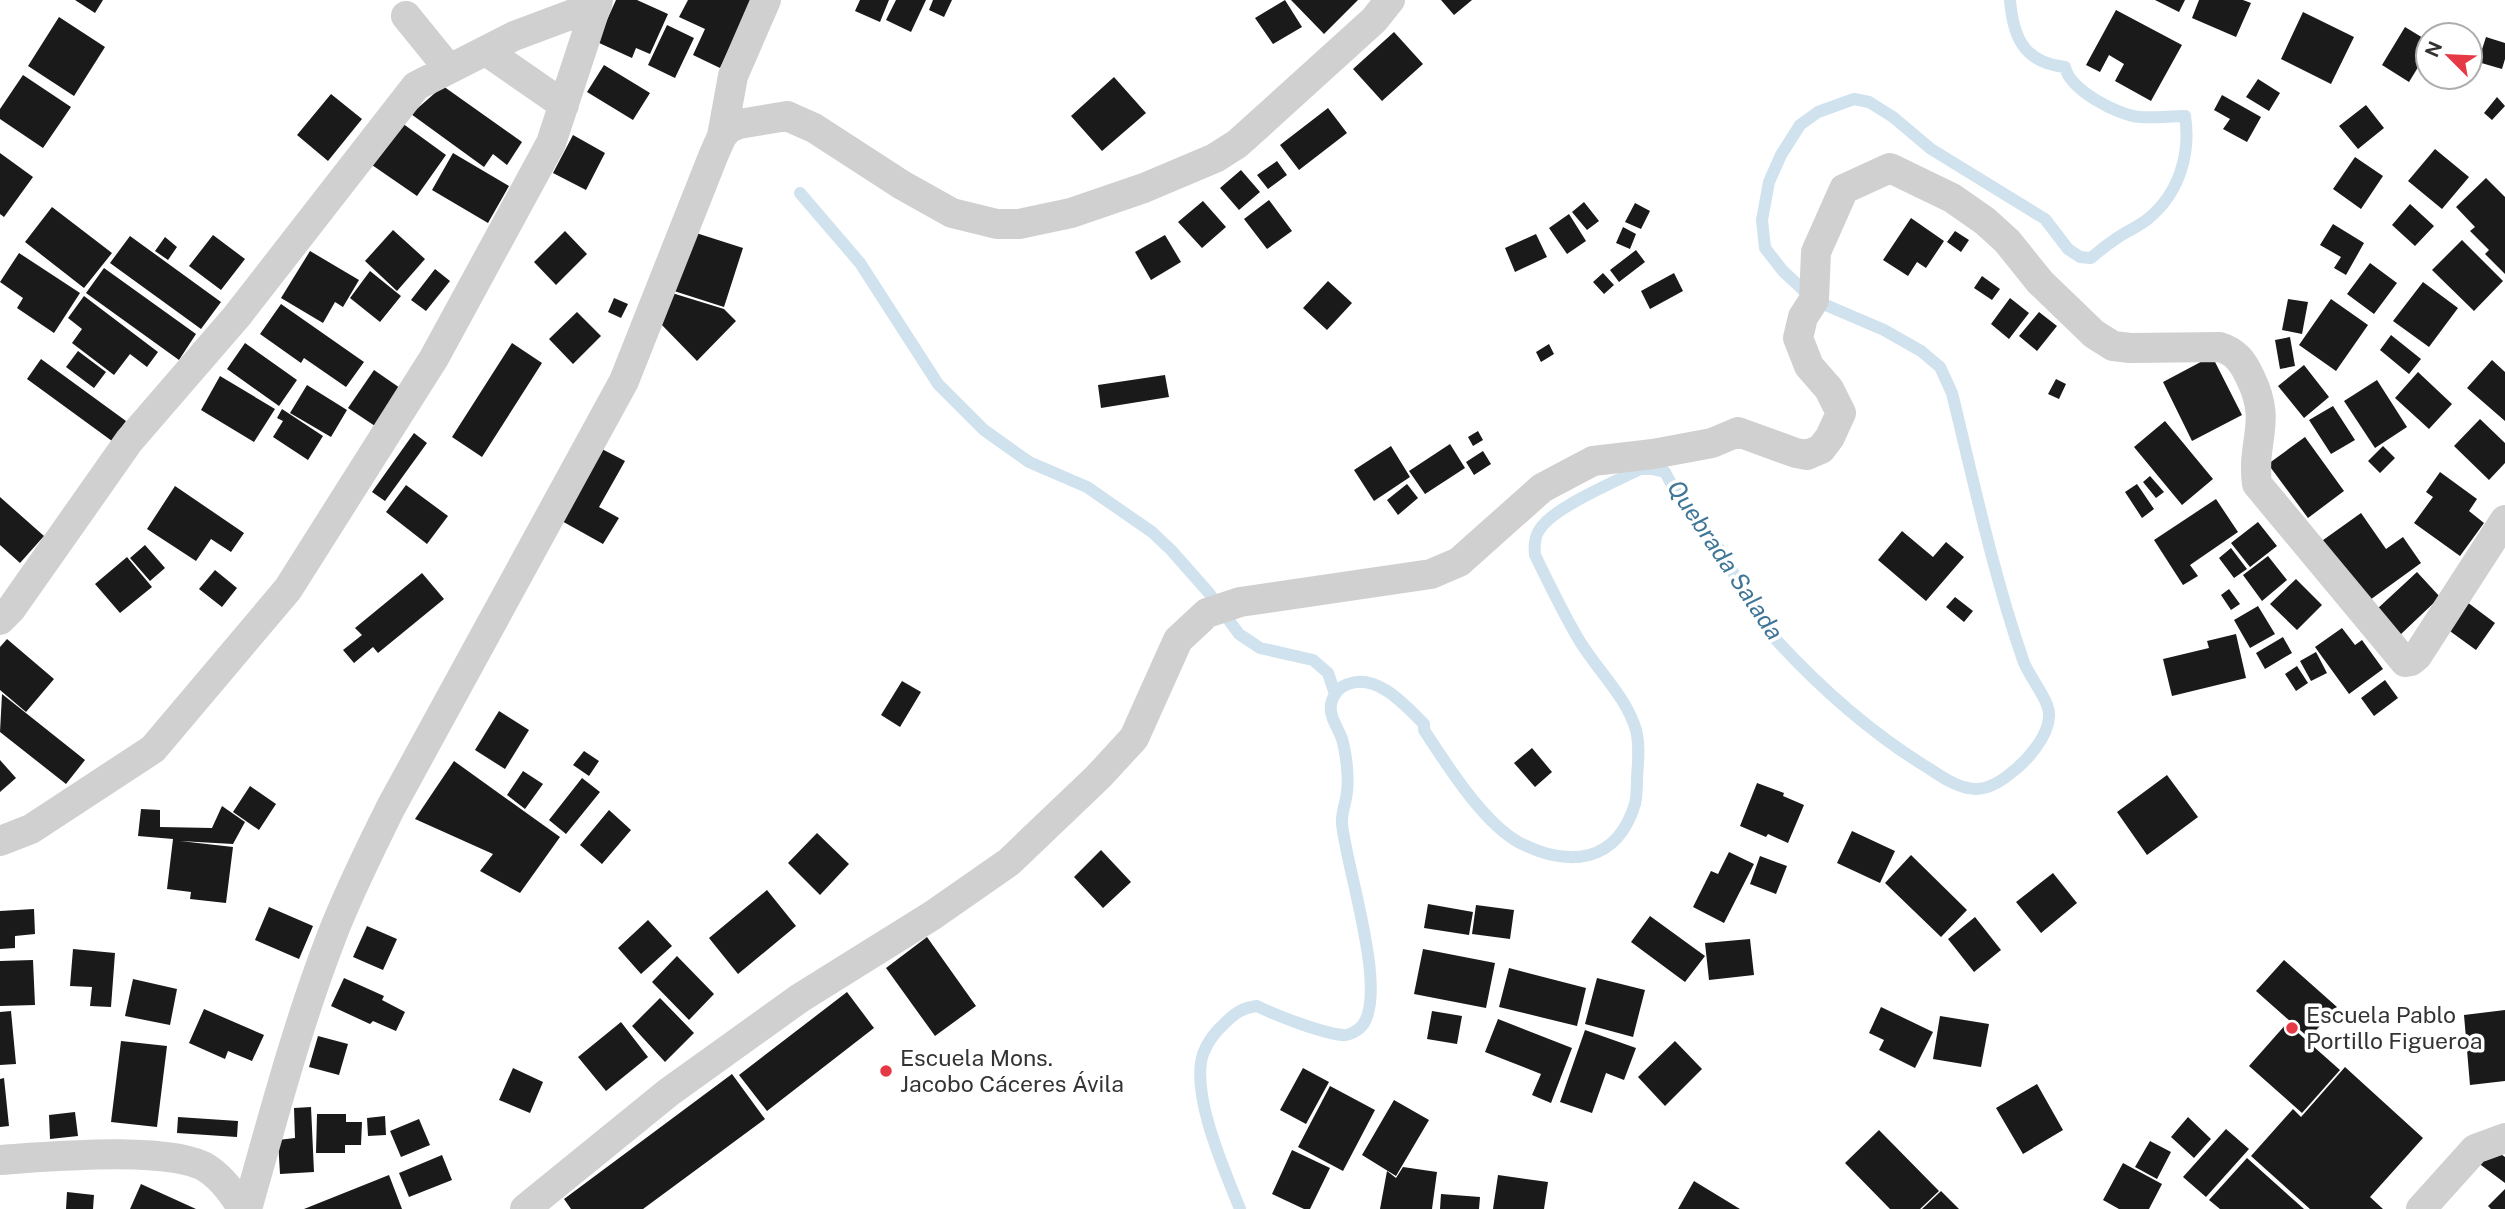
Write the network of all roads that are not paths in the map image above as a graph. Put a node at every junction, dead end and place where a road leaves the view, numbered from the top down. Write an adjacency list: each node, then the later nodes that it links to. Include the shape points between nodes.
1 (766, 0): 8 (street, via 733,76)
2 (1390, 0): 8 (street, via 1374,20 1256,127 1215,158 1071,213 1019,225 997,225 952,212 787,116 738,124)
3 (597, 2): 5 (street); 7 (street)
4 (406, 16): 6 (street)
5 (486, 51): 6 (street); 7 (street)
6 (449, 69): 10 (street, via 416,86 237,316 129,441)
7 (564, 105): 11 (street, via 551,143 434,358 288,589 153,749 31,829)
8 (722, 136): 14 (street, via 624,381 356,877 330,939)
9 (2505, 520): 15 (street, via 2417,656 2405,662 2257,484 2262,415 2257,391 2232,351 2113,345 2094,334 2039,282 1985,221 1952,198 1890,168 1844,189 1816,252 1814,300 1803,317 1798,338 1809,366 1829,389 1841,413 1821,449 1807,455 1796,453 1738,432 1712,443 1593,461 1542,488 1459,562 1431,573 1237,603 1207,613 1178,640 1134,738 1009,862 778,1014 669,1092)
10 (0, 620)
11 (0, 841)
12 (2505, 1138): 16 (street, via 2475,1149)
13 (0, 1160): 14 (street, via 172,1156 206,1168)
14 (245, 1209)
15 (525, 1209)
16 (2421, 1209)

